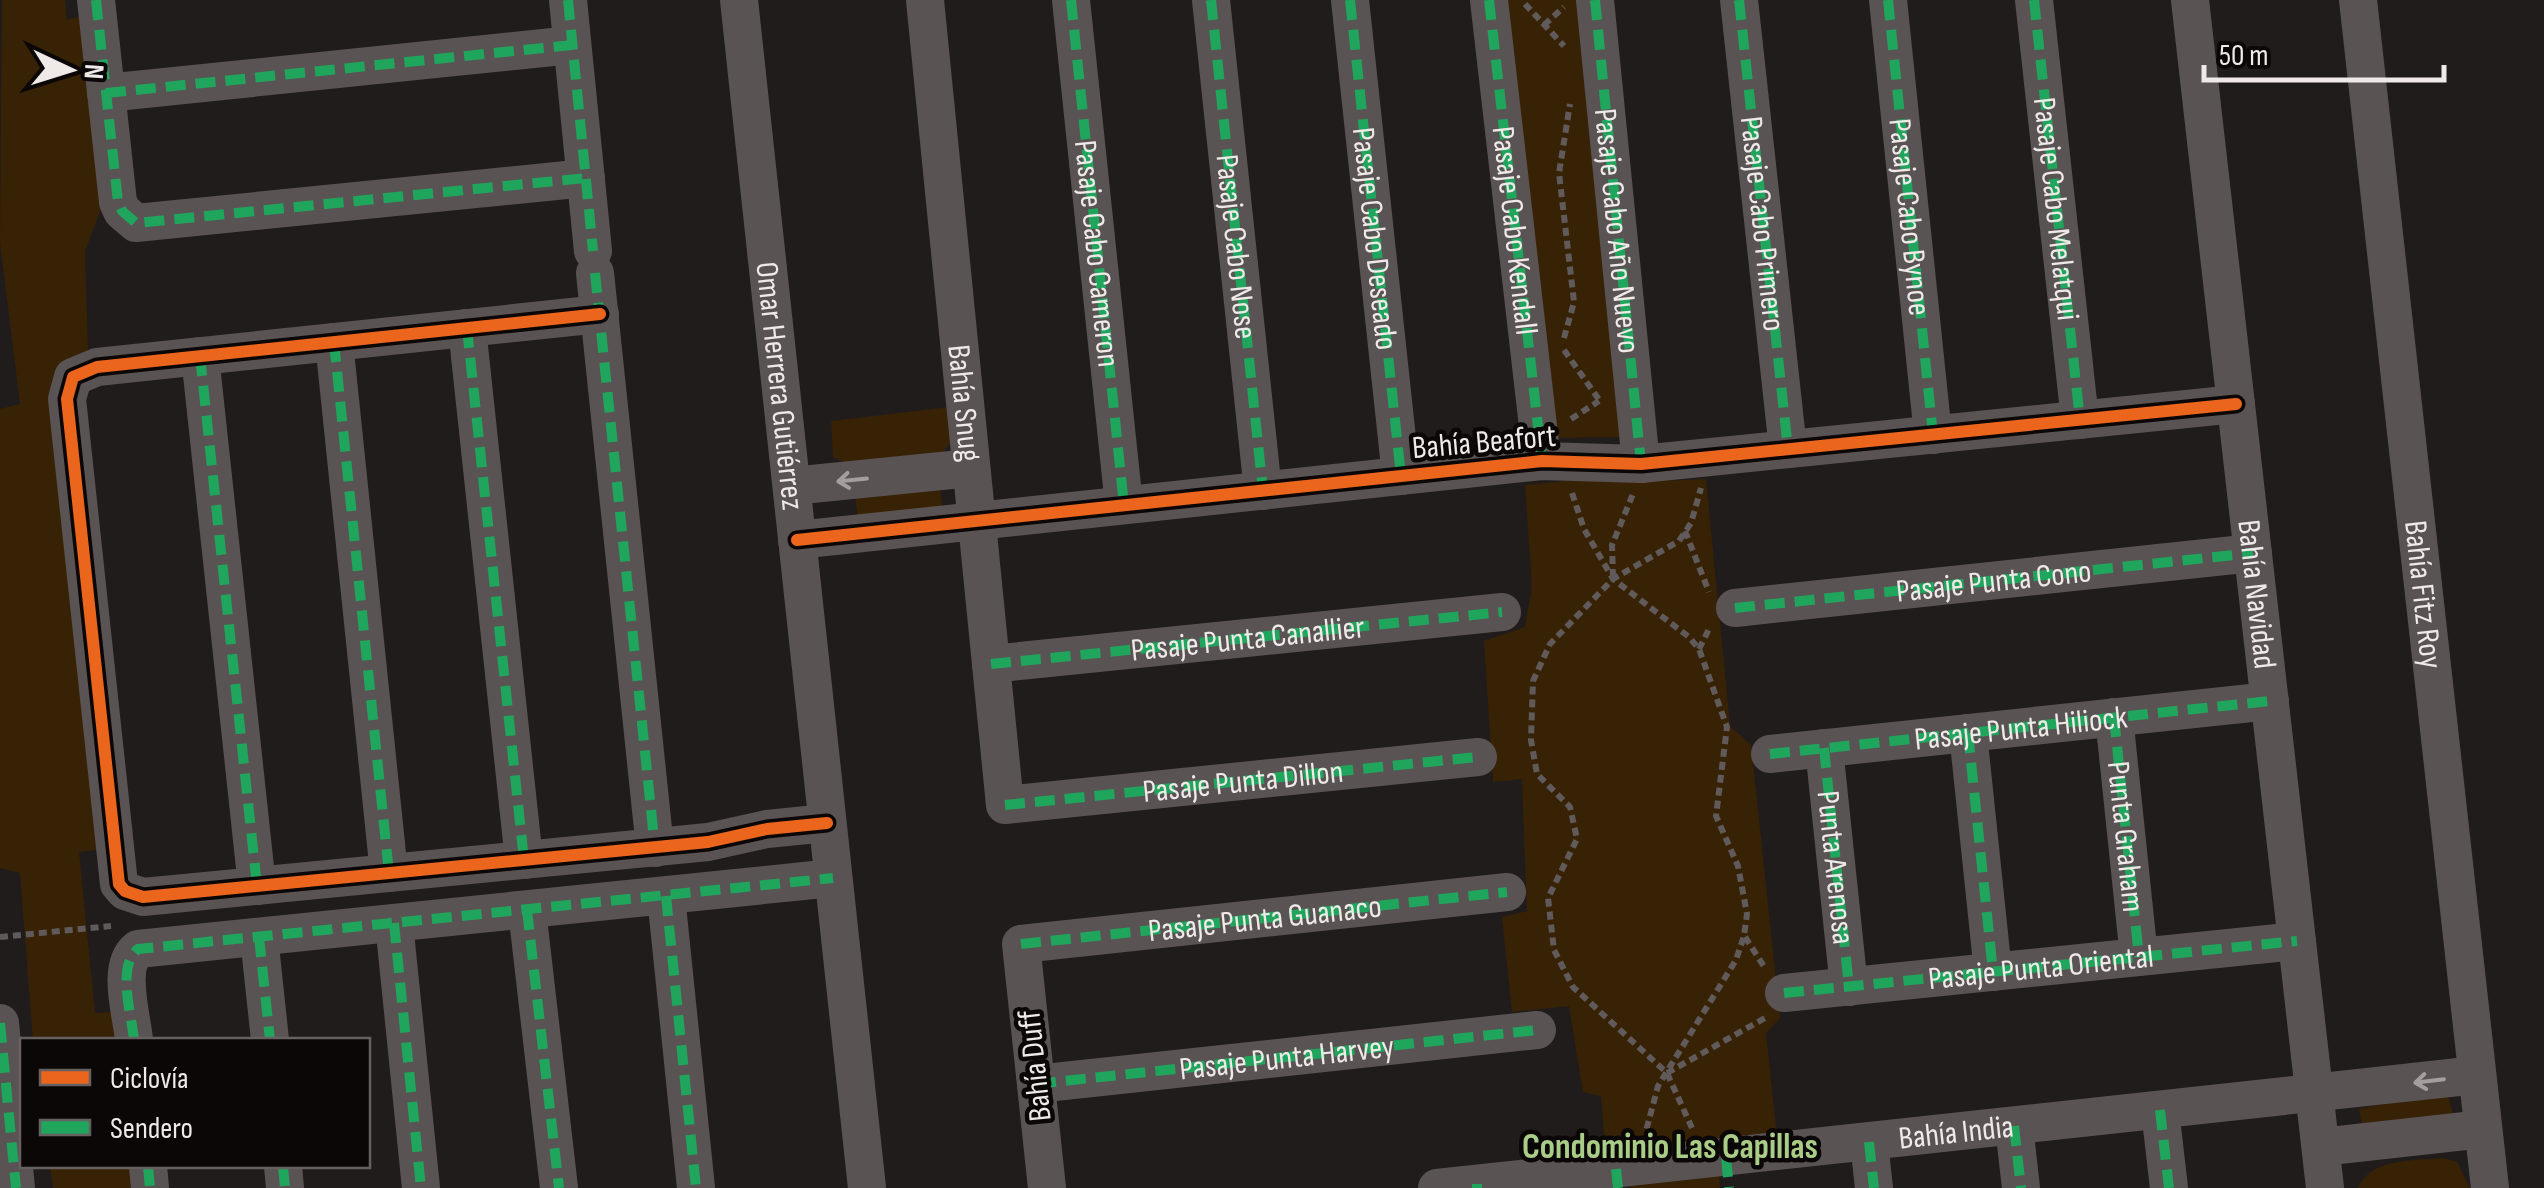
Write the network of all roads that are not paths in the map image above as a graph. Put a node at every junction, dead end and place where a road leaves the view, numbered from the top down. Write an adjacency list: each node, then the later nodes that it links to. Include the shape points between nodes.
1 (96, 0): 16 (street)
2 (568, 0): 15 (street)
3 (739, 0): 30 (street, Omar Herrera Gutiérrez)
4 (925, 0): 28 (street, Bahía Snug)
5 (1071, 0): 32 (street, Pasaje Cabo Cameron)
6 (1211, 0): 31 (street, Pasaje Cabo Nose)
7 (1350, 0): 29 (street, Pasaje Cabo Deseado)
8 (1488, 0): 26 (street, Pasaje Cabo Kendall)
9 (1595, 0): 27 (street, Pasaje Cabo Año Nuevo)
10 (1739, 0): 25 (street, Pasaje Cabo Primero)
11 (1888, 0): 24 (street, Pasaje Cabo Bynoe)
12 (2034, 0): 23 (street, Pasaje Cabo Melatqui)
13 (2190, 0): 22 (street, Bahía Navidad)
14 (2358, 0): 67 (street, Bahía Fitz Roy)
15 (572, 46): 16 (street); 17 (street)
16 (106, 93): 17 (street, via 118,202 128,218 144,224)
17 (586, 178): 18 (street)
18 (600, 314): 19 (street); 47 (street)
19 (467, 328): 20 (street); 48 (street)
20 (334, 342): 21 (street); 49 (street)
21 (200, 356): 51 (street); 51 (street, via 88,368 73,378 67,399 79,518 120,884 142,897)
22 (2236, 404): 23 (street, Bahía Beafort); 35 (street, Bahía Navidad)
23 (2080, 420): 24 (street, Bahía Beafort)
24 (1933, 434): 25 (street, Bahía Beafort)
25 (1788, 449): 27 (street, Bahía Beafort)
26 (1542, 461): 27 (street, Bahía Beafort); 29 (street, Bahía Beafort)
27 (1636, 464)
28 (972, 468): 30 (street, one-way to 30); 33 (street, Bahía Snug)
29 (1401, 476): 31 (street, Bahía Beafort)
30 (792, 486): 34 (street, Omar Herrera Gutiérrez)
31 (1263, 490): 32 (street, Bahía Beafort)
32 (1124, 506): 33 (street, Bahía Beafort)
33 (977, 521): 34 (street, Bahía Beafort); 38 (street, Bahía Snug)
34 (797, 540): 46 (street, Omar Herrera Gutiérrez)
35 (2253, 553): 36 (street, Pasaje Punta Cono); 39 (street, Bahía Navidad)
36 (1735, 608)
37 (1502, 612): 38 (street, Pasaje Punta Canallier)
38 (991, 664): 45 (street, Bahía Snug)
39 (2270, 700): 40 (street, Pasaje Punta Hiliock); 57 (street, Bahía Navidad)
40 (2114, 717): 41 (street, Pasaje Punta Hiliock); 59 (street, Punta Graham)
41 (1968, 733): 42 (street, Pasaje Punta Hiliock); 60 (street)
42 (1824, 748): 43 (street, Pasaje Punta Hiliock); 61 (street, Punta Arenosa)
43 (1770, 754)
44 (1478, 756): 45 (street, Pasaje Punta Dillon)
45 (1004, 805)
46 (828, 824): 47 (street); 50 (street, Omar Herrera Gutiérrez)
47 (655, 848): 48 (street)
48 (524, 860): 49 (street)
49 (389, 873): 51 (street)
50 (833, 878): 53 (street); 82 (street, Omar Herrera Gutiérrez)
51 (256, 886)
52 (1507, 892): 58 (street, Pasaje Punta Guanaco)
53 (666, 896): 54 (street); 81 (street)
54 (527, 910): 55 (street); 80 (street)
55 (394, 923): 56 (street); 79 (street)
56 (259, 937): 65 (street, via 130,955); 66 (street)
57 (2297, 942): 59 (street, Pasaje Punta Oriental); 69 (street, Bahía Navidad)
58 (1020, 944): 68 (street, Bahía Duff)
59 (2139, 957): 60 (street, Pasaje Punta Oriental)
60 (1994, 972): 61 (street, Pasaje Punta Oriental)
61 (1849, 986): 62 (street, Pasaje Punta Oriental)
62 (1784, 993)
63 (0, 1023): 78 (street)
64 (1537, 1030): 68 (street, Pasaje Punta Harvey)
65 (134, 1038)
66 (270, 1038)
67 (2478, 1075): 69 (street, Bahía India, one-way to 69); 72 (street, Bahía Fitz Roy)
68 (1036, 1084): 83 (street, Bahía Duff)
69 (2315, 1094): 70 (street, Bahía India); 74 (street, Bahía Navidad)
70 (2160, 1110): 71 (street, Bahía India); 87 (street)
71 (2014, 1126): 73 (street, Bahía India); 86 (street)
72 (2483, 1129): 74 (street); 89 (street, Bahía Fitz Roy)
73 (1869, 1142): 75 (street, Bahía India); 85 (street)
74 (2320, 1146): 88 (street, Bahía Navidad)
75 (1728, 1172): 76 (street, Bahía India)
76 (1617, 1178): 77 (street, Bahía India)
77 (1477, 1186): 84 (street, Bahía India)
78 (16, 1188)
79 (421, 1188)
80 (559, 1188)
81 (696, 1188)
82 (867, 1188)
83 (1047, 1188)
84 (1437, 1188)
85 (1874, 1188)
86 (2021, 1188)
87 (2168, 1188)
88 (2326, 1188)
89 (2490, 1188)

